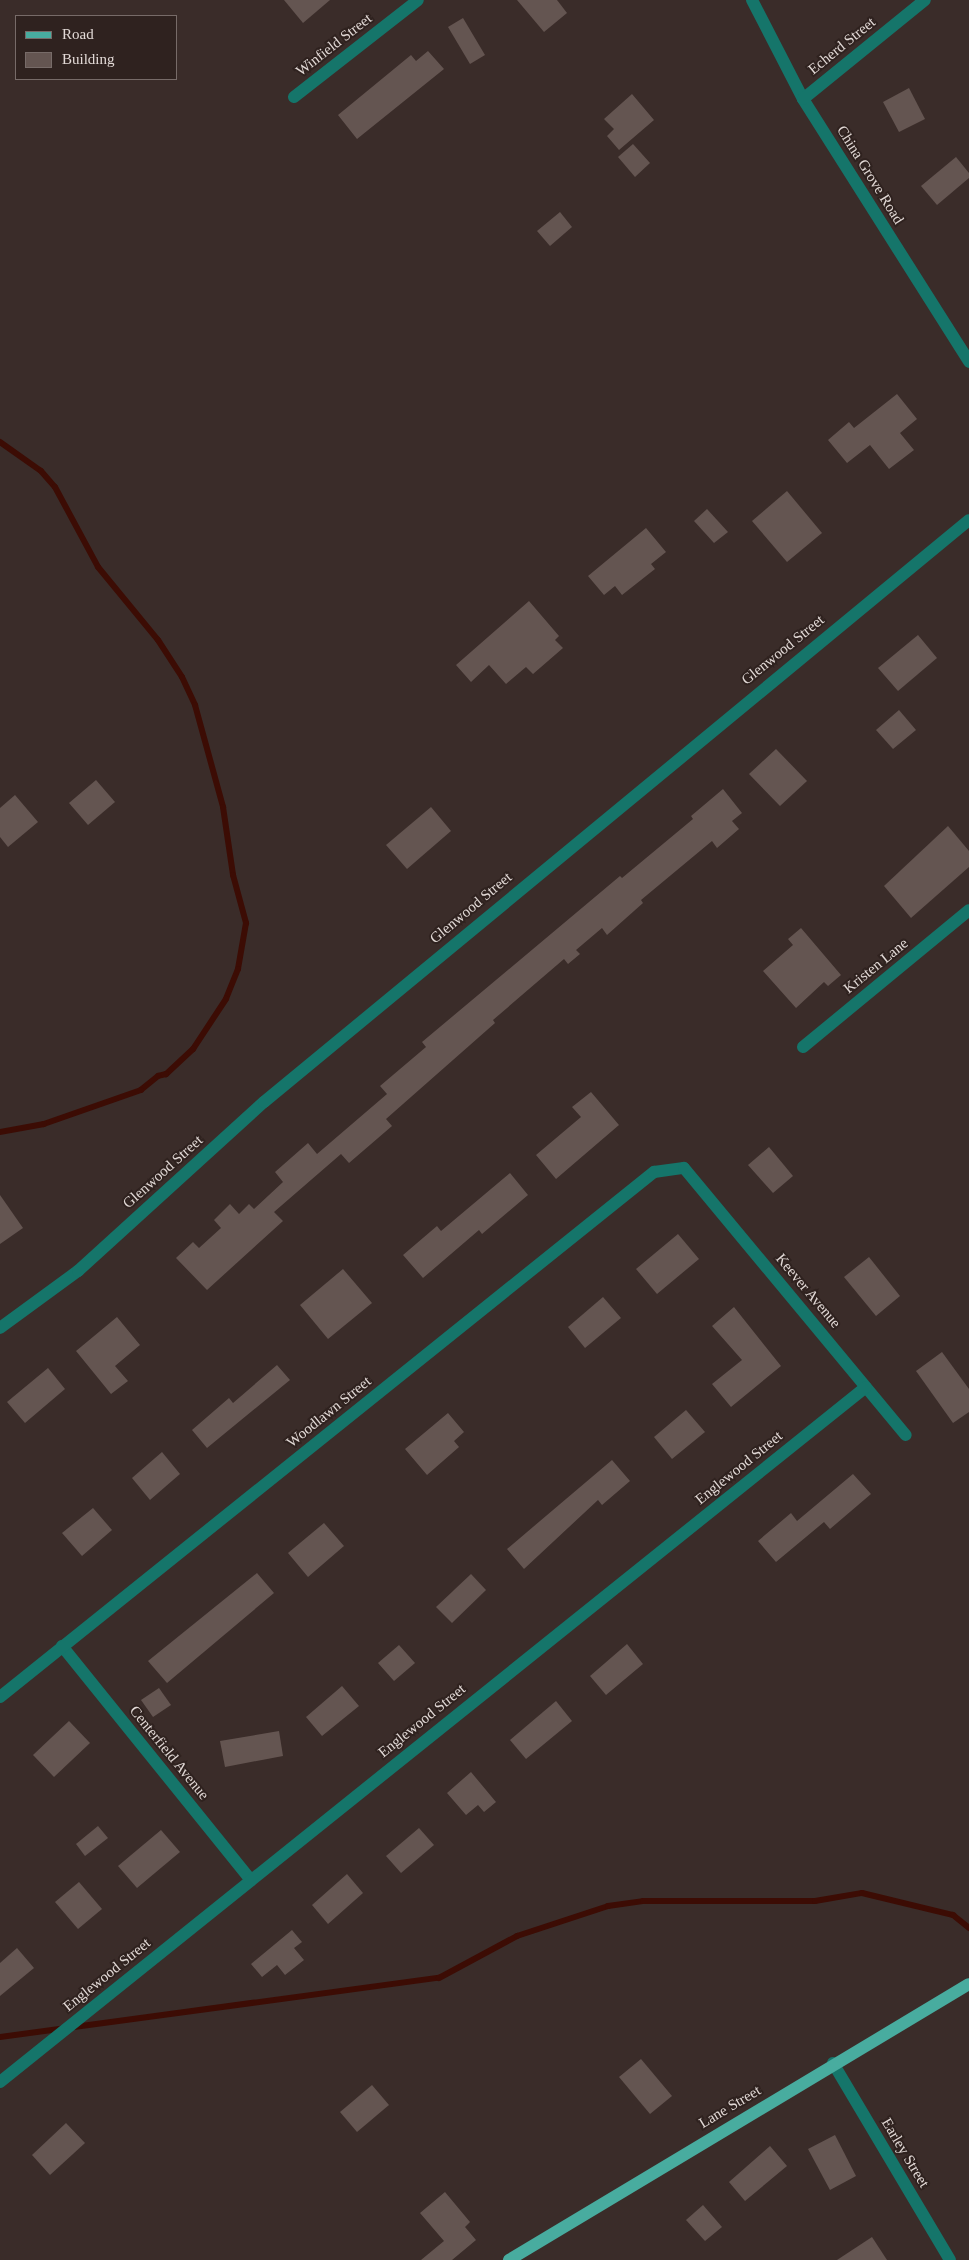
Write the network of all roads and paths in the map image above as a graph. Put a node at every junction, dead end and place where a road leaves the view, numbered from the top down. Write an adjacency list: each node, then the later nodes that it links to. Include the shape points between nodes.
1 (418, 0): 4 (street, Winfield Street)
2 (752, 0): 5 (street, China Grove Road)
3 (925, 0): 5 (street, Echerd Street)
4 (294, 96)
5 (803, 99): 6 (street, China Grove Road)
6 (969, 362)
7 (969, 520): 11 (street, Glenwood Street, via 264,1102 78,1271)
8 (969, 910): 9 (street, Kristen Lane)
9 (803, 1047)
10 (684, 1168): 12 (street, Keever Avenue); 14 (street, Woodlawn Street, via 654,1172)
11 (0, 1328)
12 (866, 1387): 13 (street, Keever Avenue); 16 (street, Englewood Street)
13 (906, 1435)
14 (62, 1646): 15 (street, Woodlawn Street); 16 (street, Centerfield Avenue)
15 (0, 1697)
16 (250, 1880): 19 (street, Englewood Street)
17 (969, 1984): 18 (main road, Lane Street)
18 (833, 2063): 20 (main road, Lane Street); 21 (street, Earley Street)
19 (0, 2082)
20 (509, 2260)
21 (950, 2260)

